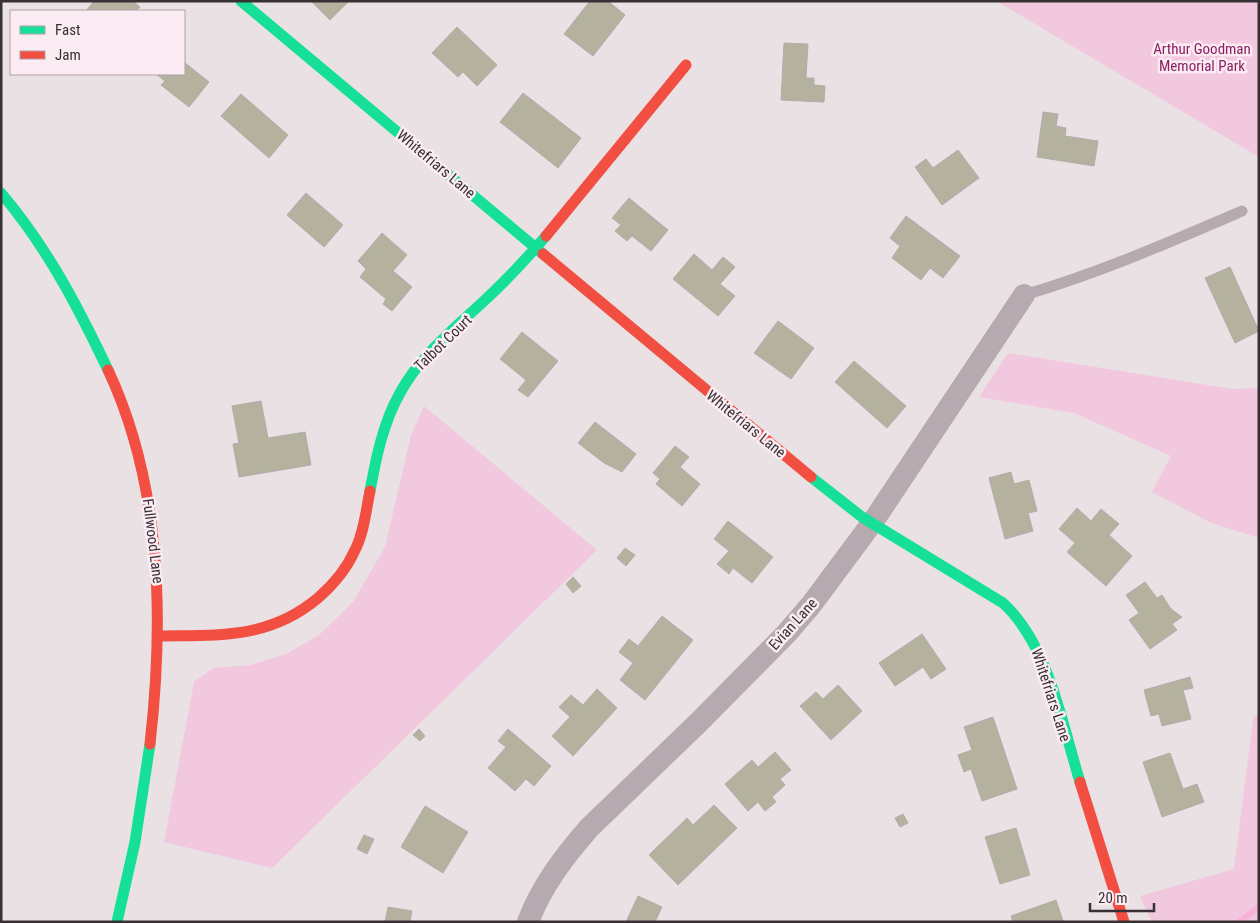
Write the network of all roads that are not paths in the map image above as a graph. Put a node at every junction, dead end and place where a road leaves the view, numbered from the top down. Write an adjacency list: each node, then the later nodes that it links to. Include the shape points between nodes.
1 (241, 1): 5 (street, Whitefriars Lane)
2 (686, 65): 5 (street, Talbot Court)
3 (1, 193): 8 (street, Fullwood Lane, via 43,249 74,299 105,359 127,416 150,505 159,576)
4 (1242, 211): 6 (lane, via 1129,259)
5 (536, 248): 7 (street, Whitefriars Lane, via 820,485); 8 (street, Talbot Court, via 476,311 425,357 399,393 382,438 356,549 327,592 308,608 290,617 242,633)
6 (1024, 295): 7 (street, Evian Lane)
7 (872, 523): 10 (street, Evian Lane, via 838,571 786,634 589,828 545,884); 11 (street, Whitefriars Lane, via 1003,603 1015,614 1036,645)
8 (160, 636): 9 (street, Fullwood Lane, via 147,783)
9 (117, 922)
10 (528, 922)
11 (1124, 922)

